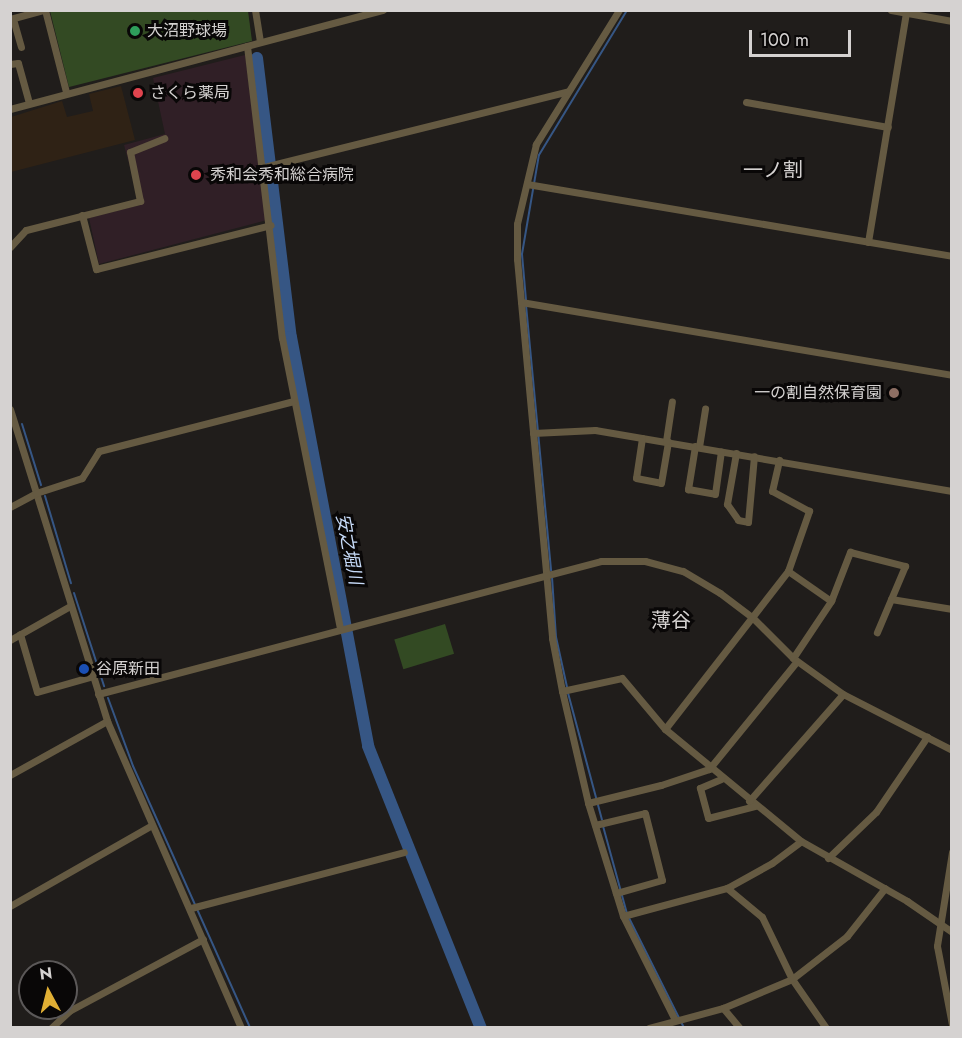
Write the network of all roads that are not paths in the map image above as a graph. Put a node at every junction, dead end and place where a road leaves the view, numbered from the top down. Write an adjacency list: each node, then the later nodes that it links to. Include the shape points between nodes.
1 (45, 10): 7 (street); 13 (street)
2 (255, 10): 9 (street)
3 (383, 10): 9 (street)
4 (619, 10): 14 (street)
5 (891, 10): 6 (street)
6 (906, 13): 8 (street); 18 (street)
7 (12, 19): 11 (street)
8 (951, 21)
9 (260, 42): 10 (street)
10 (247, 46): 13 (street); 20 (street)
11 (21, 47)
12 (10, 64): 16 (street, via 18,63)
13 (66, 92): 16 (street)
14 (568, 92): 20 (street); 21 (street, via 536,144)
15 (746, 102): 18 (street)
16 (28, 103): 17 (street)
17 (10, 109)
18 (888, 127): 24 (street)
19 (164, 138): 22 (street, via 131,150 140,201)
20 (264, 168): 23 (street)
21 (526, 184): 24 (street); 27 (street, via 518,224)
22 (82, 216): 23 (street, via 96,269); 25 (street, via 26,230)
23 (271, 225): 29 (street, via 282,338)
24 (868, 242): 26 (street)
25 (10, 247)
26 (951, 256)
27 (521, 302): 28 (street); 33 (street)
28 (951, 375)
29 (294, 401): 42 (street, via 99,451 82,478); 51 (street)
30 (672, 401): 35 (street)
31 (705, 408): 36 (street)
32 (11, 409): 42 (street)
33 (533, 433): 34 (street, via 595,430); 45 (street)
34 (642, 438): 35 (street); 35 (street, via 636,478 661,483)
35 (667, 442): 36 (street)
36 (697, 447): 37 (street); 37 (street, via 688,489 715,494)
37 (721, 451): 38 (street)
38 (736, 453): 39 (street); 39 (street, via 727,504 738,520 748,522)
39 (754, 456): 40 (street)
40 (779, 460): 41 (street); 44 (street, via 772,491 808,511)
41 (951, 491)
42 (36, 493): 43 (street); 48 (street)
43 (10, 507)
44 (788, 571): 47 (street); 50 (street)
45 (549, 574): 50 (street, via 601,561 663,565 696,579); 51 (street); 57 (street, via 552,638)
46 (891, 599): 47 (street, via 905,567 850,552); 49 (street); 52 (street)
47 (831, 601): 55 (street)
48 (70, 606): 53 (street); 56 (street)
49 (951, 609)
50 (753, 618): 55 (street); 61 (street)
51 (340, 628): 58 (street)
52 (877, 632)
53 (20, 634): 54 (street); 56 (street, via 37,692)
54 (11, 638)
55 (795, 659): 59 (street); 64 (street)
56 (93, 676): 58 (street)
57 (562, 691): 61 (street, via 622,678); 67 (street)
58 (98, 694): 60 (street)
59 (843, 694): 62 (street); 68 (street)
60 (107, 721): 65 (street); 69 (street)
61 (665, 729): 64 (street)
62 (927, 737): 63 (street); 74 (street, via 876,812)
63 (951, 750)
64 (709, 769): 66 (street); 67 (street)
65 (10, 775)
66 (722, 779): 68 (street); 68 (street, via 700,788 708,818)
67 (588, 803): 70 (street)
68 (752, 803): 71 (street)
69 (152, 825): 78 (street); 79 (street)
70 (595, 825): 77 (street); 77 (street, via 645,813 662,880)
71 (801, 841): 74 (street); 75 (street, via 772,863)
72 (404, 852): 79 (street)
73 (951, 852): 81 (street)
74 (828, 858): 76 (street)
75 (727, 888): 80 (street); 84 (street, via 762,917)
76 (885, 888): 81 (street); 84 (street, via 847,936)
77 (616, 893): 80 (street)
78 (10, 906)
79 (192, 908): 83 (street)
80 (623, 916): 86 (street)
81 (943, 925): 82 (street); 87 (street, via 938,961)
82 (951, 932)
83 (203, 939): 88 (street, via 69,1011); 89 (street)
84 (792, 979): 85 (street); 92 (street)
85 (723, 1008): 86 (street); 91 (street)
86 (676, 1020): 90 (street)
87 (951, 1025)
88 (51, 1028)
89 (241, 1028)
90 (649, 1028)
91 (740, 1028)
92 (826, 1028)

